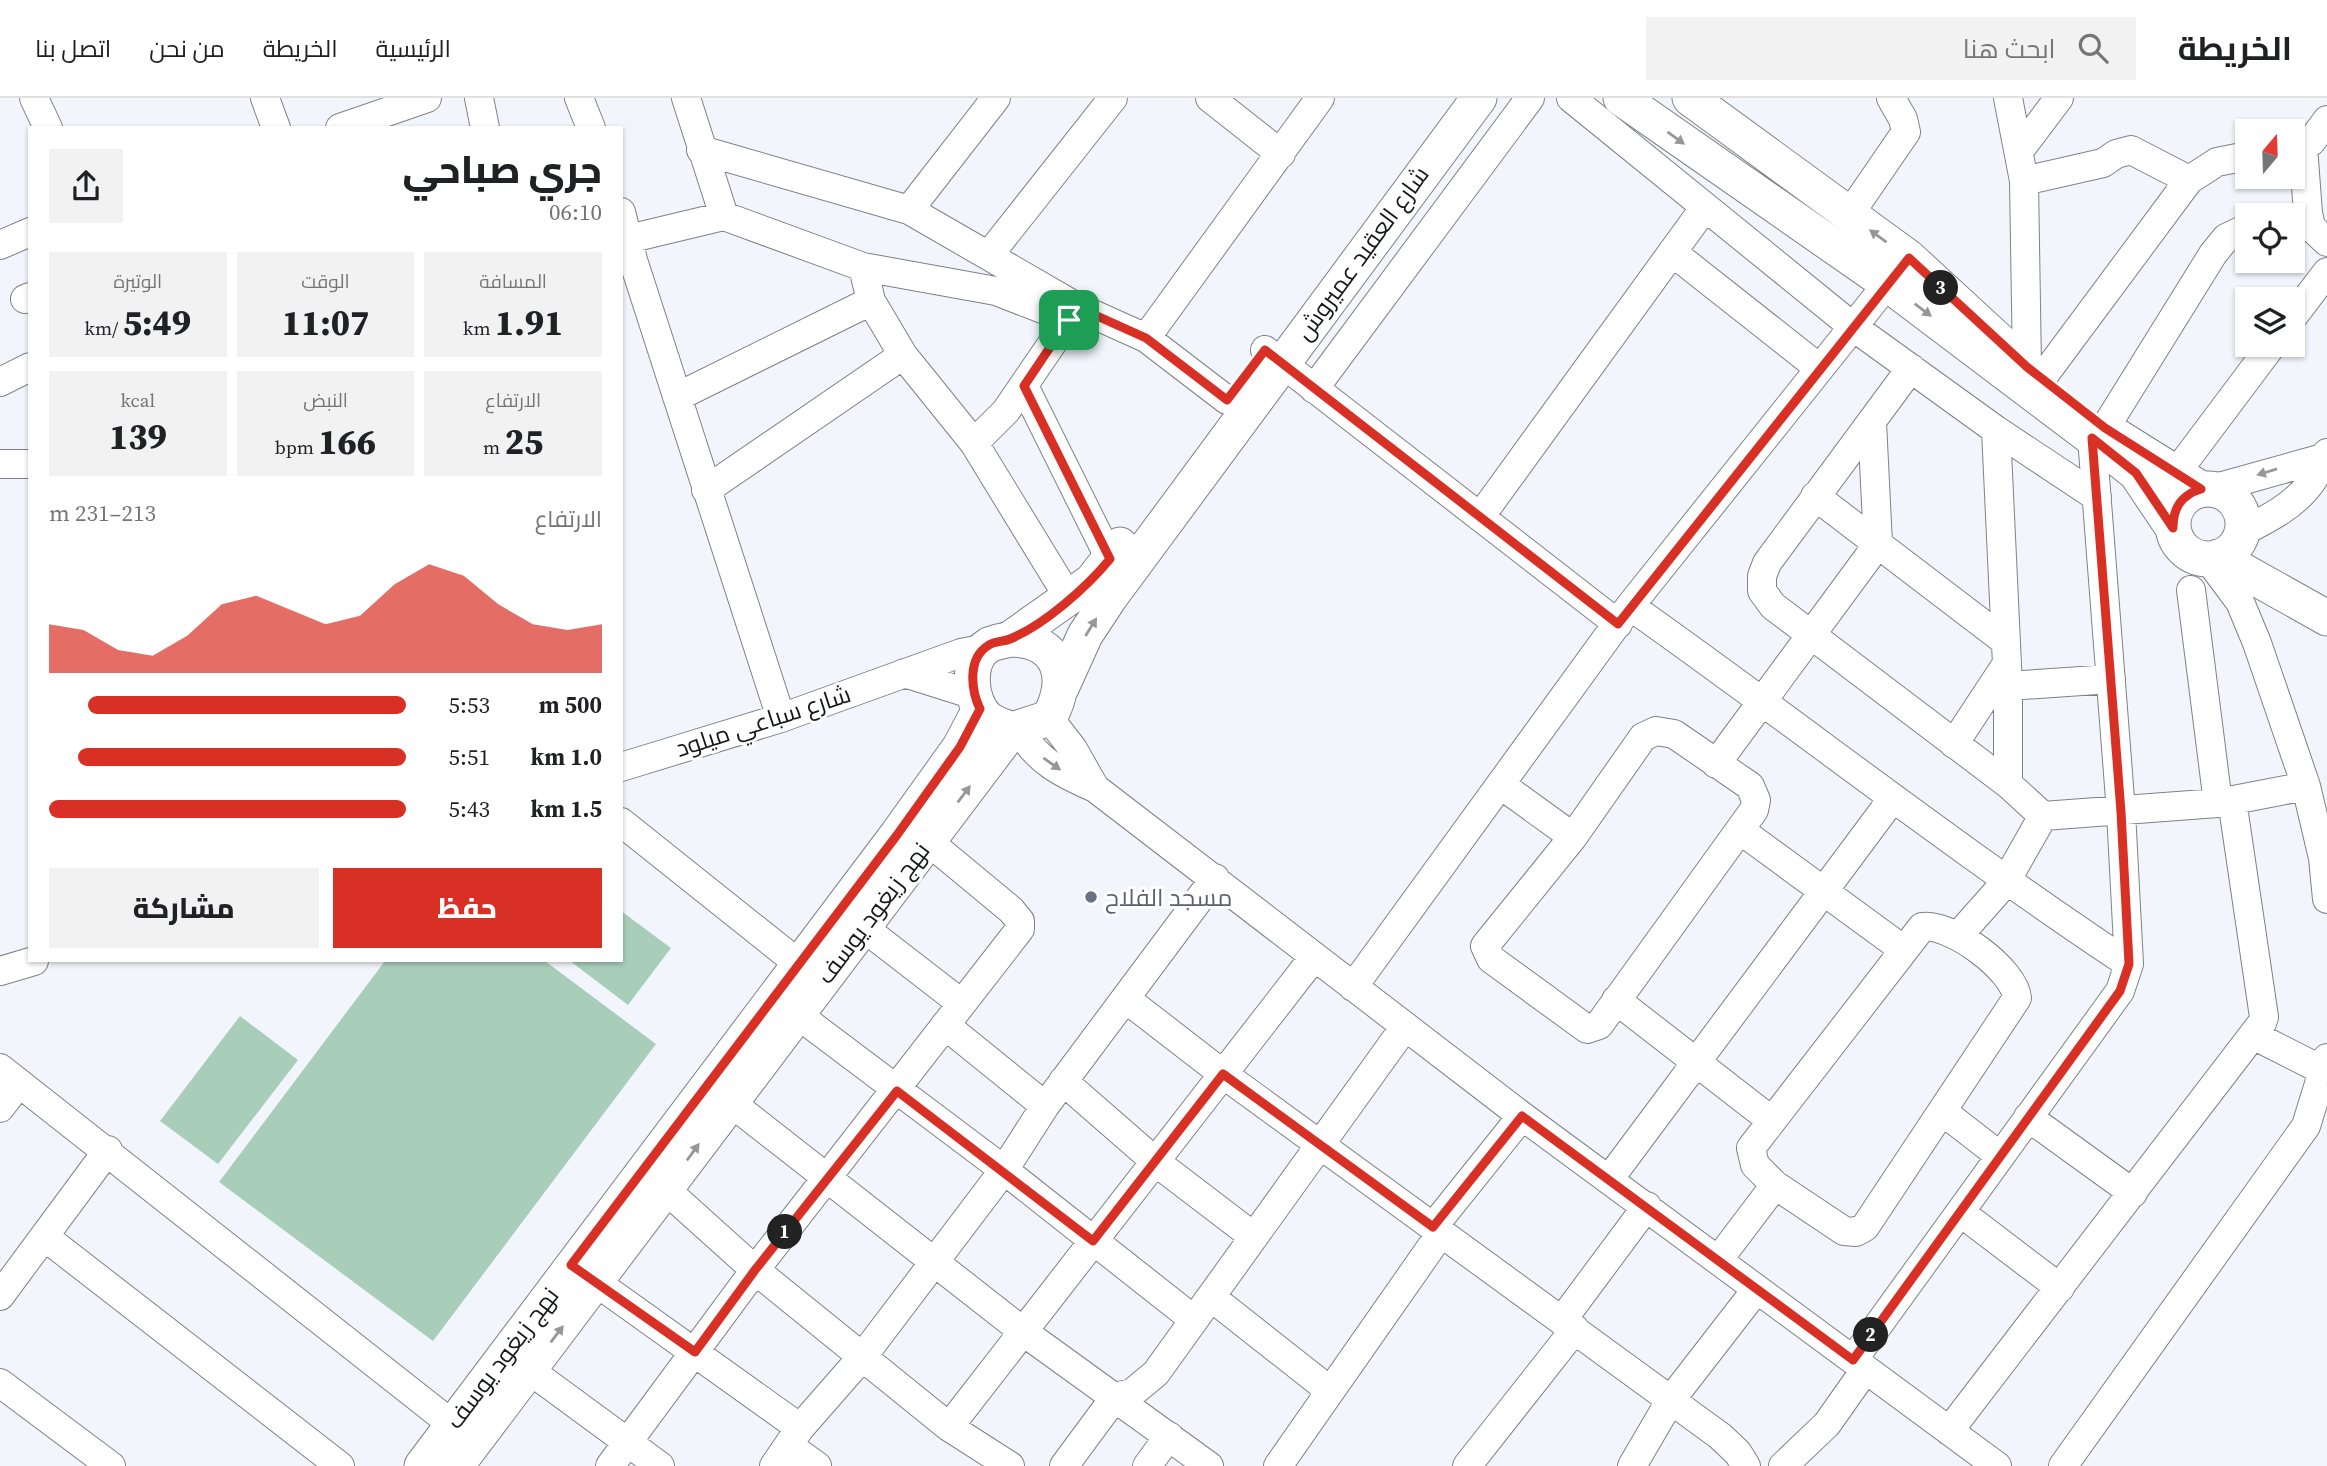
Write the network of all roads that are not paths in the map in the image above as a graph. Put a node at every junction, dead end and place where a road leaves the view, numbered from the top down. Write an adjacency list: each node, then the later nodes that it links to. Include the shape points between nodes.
1 (34, 98): 21 (street)
2 (265, 98): 22 (street)
3 (427, 98): 23 (street)
4 (479, 98): 24 (street)
5 (579, 98): 25 (street)
6 (686, 98): 27 (street)
7 (996, 98): 34 (street)
8 (1113, 98): 45 (street)
9 (1210, 98): 29 (street)
10 (1320, 98): 29 (street)
11 (1451, 98): 55 (main road, شارع العقيد عميروش)
12 (1479, 98): 55 (main road, شارع العقيد عميروش)
13 (1530, 98): 63 (street)
14 (1571, 98): 33 (street)
15 (1620, 98): 47 (main road, one-way to 47)
16 (1891, 98): 35 (street, via 1906,132)
17 (2008, 98): 28 (street)
18 (2059, 98): 28 (street)
19 (1709, 103): 35 (main road)
20 (2327, 120): 26 (street, via 2318,136)
21 (47, 126)
22 (275, 126)
23 (346, 126)
24 (485, 126)
25 (589, 126)
26 (2305, 144)
27 (701, 150): 34 (street); 36 (street)
28 (2019, 151): 32 (street)
29 (1281, 154): 53 (street)
30 (2235, 158): 31 (street, via 2217,162)
31 (2189, 180): 32 (street, via 2131,150 2103,163); 60 (street)
32 (2024, 181): 60 (street)
33 (1705, 207): 43 (street); 52 (street)
34 (909, 210): 45 (street)
35 (1849, 215): 47 (main road, one-way to 35)
36 (724, 216): 44 (street); 46 (street)
37 (2305, 220): 41 (street)
38 (623, 226): 44 (street)
39 (28, 233): 42 (street)
40 (2235, 234): 68 (street, via 2213,254)
41 (2327, 242)
42 (0, 245)
43 (1672, 252): 58 (street); 77 (street)
44 (627, 254): 64 (street)
45 (989, 256): 51 (street)
46 (863, 267): 49 (street); 51 (street, via 996,291)
47 (1898, 271): 52 (street); 60 (main road); 68 (main road, one-way to 68)
48 (2327, 272): 50 (street)
49 (871, 301): 54 (street); 64 (street)
50 (2305, 301)
51 (1073, 313): 53 (street); 62 (street)
52 (1852, 326): 58 (street); 59 (street)
53 (1146, 338): 65 (street)
54 (903, 355): 69 (street); 74 (street)
55 (1273, 356): 63 (street); 65 (main road, شارع العقيد عميروش); 93 (main road, شارع العقيد عميروش, one-way to 55)
56 (2265, 357): 73 (street)
57 (28, 368): 61 (street)
58 (1819, 368): 84 (street)
59 (1911, 368): 66 (street); 67 (street)
60 (2035, 372): 68 (main road)
61 (0, 382)
62 (1024, 386): 69 (street); 81 (street)
63 (1314, 389): 77 (street)
64 (677, 397): 74 (street)
65 (1227, 400): 81 (main road, شارع العقيد عميروش)
66 (1872, 422): 75 (street); 79 (street)
67 (1996, 430): 76 (street); 88 (street)
68 (2099, 433): 73 (main road); 76 (street); 78 (main road, via 2136,473)
69 (974, 443): 83 (street)
70 (2325, 455): 73 (street, one-way to 73); 80 (street, via 2313,480 2297,496 2274,517)
71 (0, 464): 72 (street)
72 (28, 464)
73 (2196, 484): 78 (main road, via 2177,506); 80 (main road, via 2233,499 2240,509)
74 (706, 490): 94 (street)
75 (1815, 496): 79 (street); 86 (street, via 1762,576 1762,592 1773,606)
76 (2097, 497): 90 (street)
77 (1480, 517): 84 (street)
78 (2173, 528): 80 (main road, via 2188,553)
79 (1878, 544): 86 (street); 88 (street)
80 (2227, 546): 85 (main road); 100 (street, via 2240,601)
81 (1110, 559): 83 (main road, شارع العقيد عميروش)
82 (2191, 590): 102 (street)
83 (1070, 600): 87 (main road, شارع العقيد عميروش)
84 (1624, 615): 91 (street); 98 (street)
85 (2323, 616)
86 (1811, 637): 91 (street); 95 (street)
87 (998, 644): 89 (street, شارع سباعي ميلود); 92 (main road, via 974,670); 93 (main road, via 1024,639 1048,651 1056,662)
88 (2006, 664): 90 (street); 95 (street); 99 (street)
89 (904, 673): 92 (street); 94 (street, شارع سباعي ميلود)
90 (2111, 679): 103 (street)
91 (1764, 701): 96 (street); 101 (street)
92 (977, 702): 93 (main road, via 995,723); 118 (main road, نهج زيغود يوسف, via 960,747)
93 (1035, 716): 108 (main road, نهج زيغود يوسف, one-way to 93); 109 (street, via 1073,749 1095,788)
94 (781, 718): 97 (street, شارع سباعي ميلود)
95 (1954, 744): 99 (street)
96 (1716, 764): 106 (street, via 1755,794 1754,810); 107 (street, via 1674,734 1656,731 1643,737)
97 (623, 765)
98 (1501, 785): 107 (street); 121 (street)
99 (2008, 785): 104 (street)
100 (2306, 786): 102 (street); 112 (street, via 2323,858)
101 (1893, 798): 110 (street); 111 (street)
102 (2225, 801): 103 (street); 127 (street, via 2264,1017)
103 (2121, 812): 104 (street); 119 (street)
104 (2043, 816): 110 (street)
105 (623, 823): 118 (street)
106 (1740, 830): 111 (street); 123 (street)
107 (1573, 837): 123 (street, via 1487,941 1486,952 1587,1029 1599,1025)
108 (929, 842): 113 (main road, نهج زيغود يوسف); 125 (street, via 1011,909 1021,924)
109 (1215, 878): 116 (street); 122 (street)
110 (2006, 883): 114 (street); 119 (street)
111 (1823, 891): 115 (street); 128 (street)
112 (2327, 899)
113 (864, 928): 124 (main road, نهج زيغود يوسف); 125 (street)
114 (1959, 935): 115 (street, via 1934,925 1922,927); 137 (street, via 2010,978 2017,998)
115 (1904, 950): 140 (street)
116 (1314, 957): 121 (street); 130 (street)
117 (31, 962): 120 (street)
118 (799, 964): 124 (main road, نهج زيغود يوسف)
119 (2129, 964): 139 (street, via 2120,991)
120 (0, 971)
121 (1353, 986): 126 (street)
122 (1126, 999): 130 (street); 132 (street)
123 (1616, 1000): 128 (street)
124 (785, 1005): 133 (street); 134 (main road, نهج زيغود يوسف); 160 (main road, نهج زيغود يوسف)
125 (953, 1014): 133 (street); 135 (street)
126 (1404, 1028): 138 (street); 141 (street)
127 (2255, 1036): 129 (street); 150 (street)
128 (1697, 1061): 140 (street); 147 (street)
129 (2325, 1065): 198 (street, via 2306,1125)
130 (1223, 1074): 141 (street); 144 (street)
131 (9, 1075): 136 (street); 142 (street)
132 (1063, 1081): 135 (street); 144 (street)
133 (897, 1091): 145 (street); 146 (street)
134 (730, 1102): 146 (street); 149 (main road, نهج زيغود يوسف, one-way to 134)
135 (1045, 1106): 145 (street)
136 (0, 1108)
137 (1942, 1111): 143 (street); 148 (street, via 1865,1227 1856,1232 1844,1231)
138 (1522, 1116): 147 (street); 153 (street)
139 (2028, 1117): 143 (street); 150 (street)
140 (1772, 1121): 148 (street, via 1750,1155)
141 (1321, 1145): 153 (street); 155 (street)
142 (108, 1150): 154 (street); 181 (street)
143 (2000, 1156): 152 (street)
144 (1157, 1163): 155 (street); 156 (street)
145 (1004, 1170): 156 (street); 158 (street)
146 (828, 1176): 158 (street); 159 (street)
147 (1610, 1178): 151 (street)
148 (1775, 1185): 157 (street)
149 (666, 1189): 159 (street); 160 (main road, نهج زيغود يوسف)
150 (2133, 1193): 161 (street)
151 (1647, 1206): 157 (street); 166 (street)
152 (1960, 1212): 161 (street); 171 (street)
153 (1437, 1230): 166 (street); 173 (street)
154 (45, 1237): 163 (street); 183 (street)
155 (1254, 1237): 164 (street)
156 (1093, 1241): 165 (street); 167 (street)
157 (1719, 1259): 162 (street)
158 (934, 1262): 167 (street); 169 (street)
159 (755, 1270): 168 (street); 169 (street)
160 (584, 1273): 168 (street); 170 (main road, نهج زيغود يوسف)
161 (2060, 1288): 177 (street)
162 (1756, 1290): 171 (street); 175 (street)
163 (0, 1296)
164 (1211, 1297): 165 (street); 173 (street)
165 (1193, 1319): 174 (street, via 1156,1373 1132,1393)
166 (1569, 1324): 175 (street); 193 (street)
167 (1025, 1333): 174 (street); 176 (street)
168 (695, 1352): 179 (street); 180 (street)
169 (863, 1356): 176 (street); 180 (street)
170 (518, 1361): 179 (street); 181 (main road, نهج زيغود يوسف)
171 (1859, 1365): 177 (street); 196 (street, via 1827,1424)
172 (0, 1383): 182 (street)
173 (1329, 1391): 192 (street)
174 (1115, 1397): 178 (street); 189 (street)
175 (1670, 1401): 194 (street); 195 (street, via 1720,1436)
176 (950, 1427): 188 (street)
177 (1949, 1431): 197 (street)
178 (1169, 1436): 190 (street); 191 (street)
179 (629, 1442): 185 (street); 186 (street)
180 (788, 1447): 187 (street)
181 (463, 1451): 184 (main road, نهج زيغود يوسف)
182 (111, 1466)
183 (340, 1466)
184 (422, 1466)
185 (610, 1466)
186 (660, 1466)
187 (817, 1466)
188 (1010, 1466)
189 (1064, 1466)
190 (1147, 1466)
191 (1209, 1466)
192 (1278, 1466)
193 (1467, 1466)
194 (1632, 1466)
195 (1746, 1466)
196 (1783, 1466)
197 (1997, 1466)
198 (2063, 1466)

